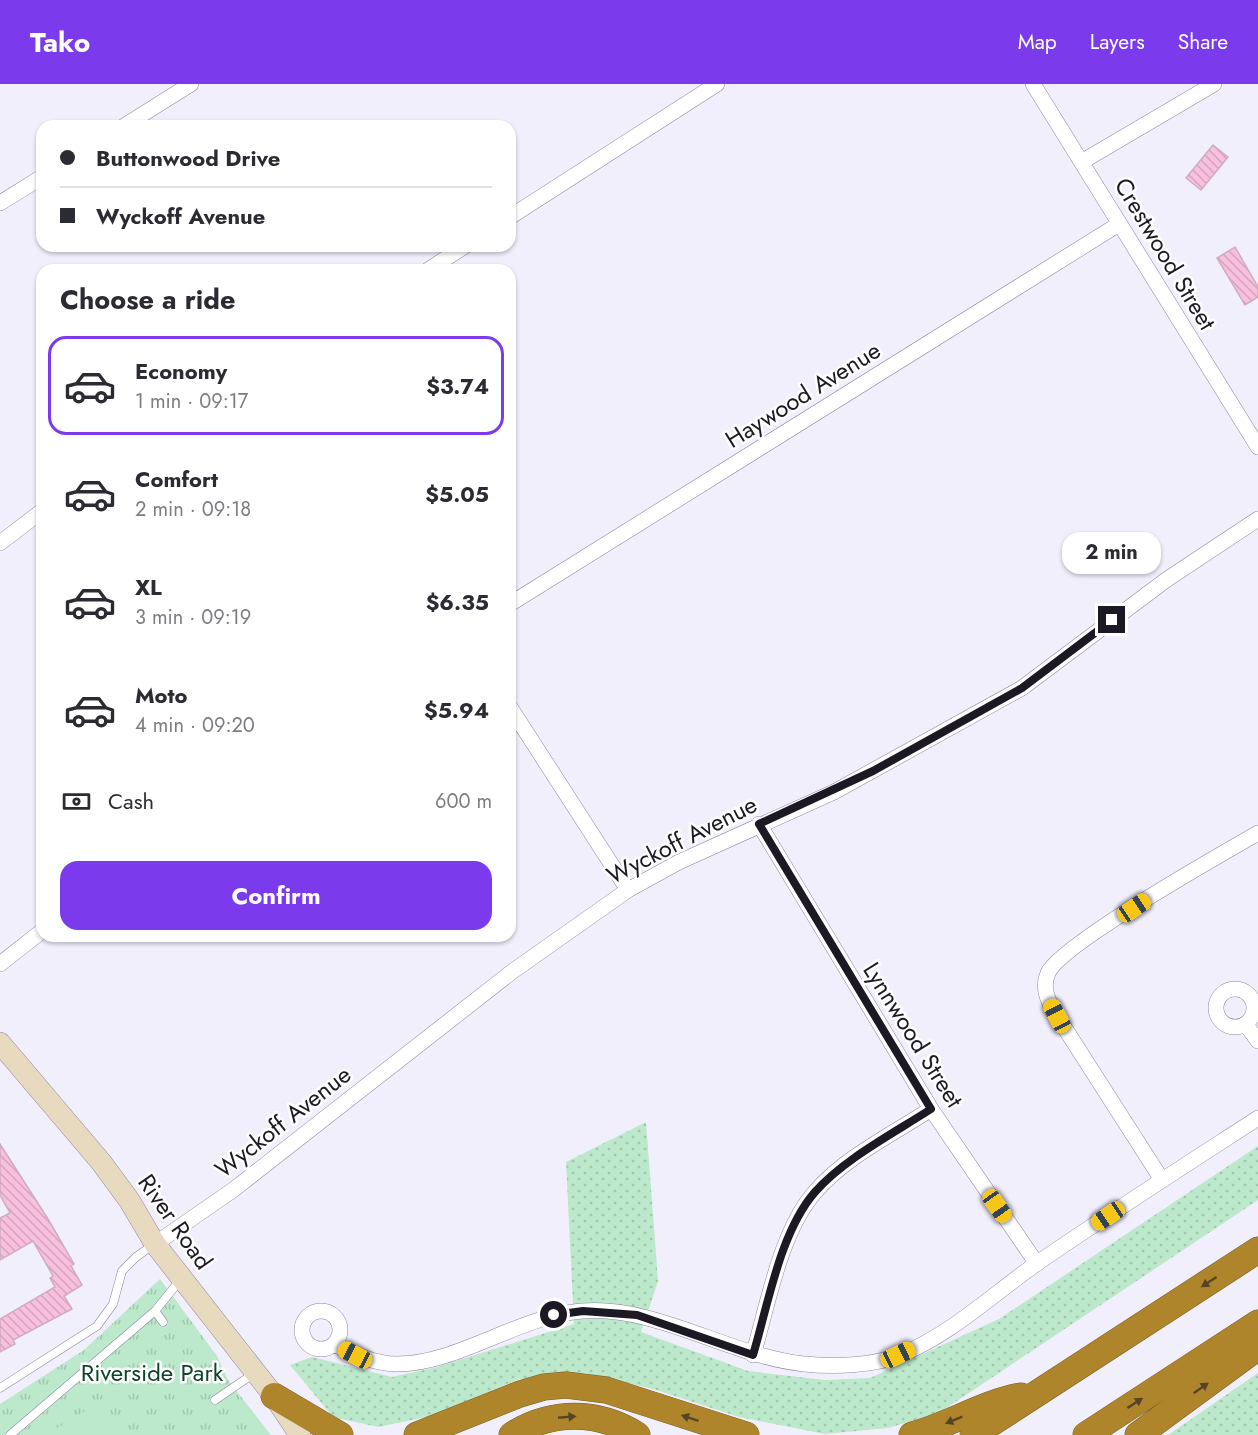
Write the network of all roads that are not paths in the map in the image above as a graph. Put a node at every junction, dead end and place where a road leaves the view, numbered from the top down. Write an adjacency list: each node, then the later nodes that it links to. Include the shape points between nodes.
1 (191, 84): 5 (street)
2 (717, 84): 9 (street)
3 (1034, 84): 6 (street, Crestwood Street)
4 (1214, 84): 6 (street)
5 (134, 120)
6 (1083, 161): 10 (street, Crestwood Street)
7 (36, 181): 8 (street)
8 (0, 203)
9 (516, 213)
10 (1119, 224): 13 (street, Crestwood Street); 17 (street, Haywood Avenue)
11 (456, 252): 12 (street)
12 (437, 264)
13 (1258, 447)
14 (36, 516): 16 (street)
15 (1258, 519): 19 (street, Wyckoff Avenue, via 1166,580 1022,688 834,792)
16 (0, 543)
17 (516, 600)
18 (516, 716): 21 (street)
19 (759, 824): 21 (street, Wyckoff Avenue); 27 (street, Lynnwood Street)
20 (1258, 832): 29 (street, via 1062,956 1048,973 1045,995)
21 (628, 891): 30 (street, Wyckoff Avenue, via 513,971 233,1190)
22 (36, 936): 23 (street)
23 (0, 964)
24 (1246, 1025): 25 (street)
25 (1258, 1041)
26 (5, 1054): 30 (street, River Road, via 101,1162)
27 (931, 1109): 32 (street, Lynnwood Street); 39 (street, via 839,1170 815,1192 788,1240)
28 (1258, 1118): 29 (street)
29 (1162, 1180): 32 (street)
30 (155, 1244): 33 (street, River Road); 41 (lane, via 122,1271 113,1304 97,1326)
31 (1258, 1250): 42 (highway, one-way to 42)
32 (1037, 1264): 39 (street, via 932,1340 898,1355 858,1364 806,1364)
33 (182, 1278): 34 (lane); 40 (street, River Road)
34 (155, 1311): 35 (lane); 46 (lane)
35 (163, 1322)
36 (1258, 1323): 56 (highway, one-way to 36)
37 (334, 1344): 39 (street, via 377,1362 416,1363 554,1315 612,1311 637,1315)
38 (1258, 1347): 57 (highway, one-way to 38)
39 (753, 1355)
40 (256, 1372): 43 (street, River Road); 44 (lane)
41 (0, 1388)
42 (1039, 1393): 54 (highway, one-way to 54, via 994,1401); 55 (highway)
43 (274, 1396): 47 (street, River Road); 48 (highway)
44 (214, 1400)
45 (494, 1407): 49 (highway); 50 (highway); 53 (highway, one-way to 45, via 585,1385 544,1387)
46 (10, 1435)
47 (300, 1435)
48 (340, 1435)
49 (417, 1435)
50 (461, 1435)
51 (512, 1435): 52 (highway, one-way to 52, via 546,1419 569,1415 609,1421)
52 (637, 1435)
53 (746, 1435)
54 (912, 1435)
55 (973, 1435)
56 (1086, 1435)
57 (1138, 1435)

